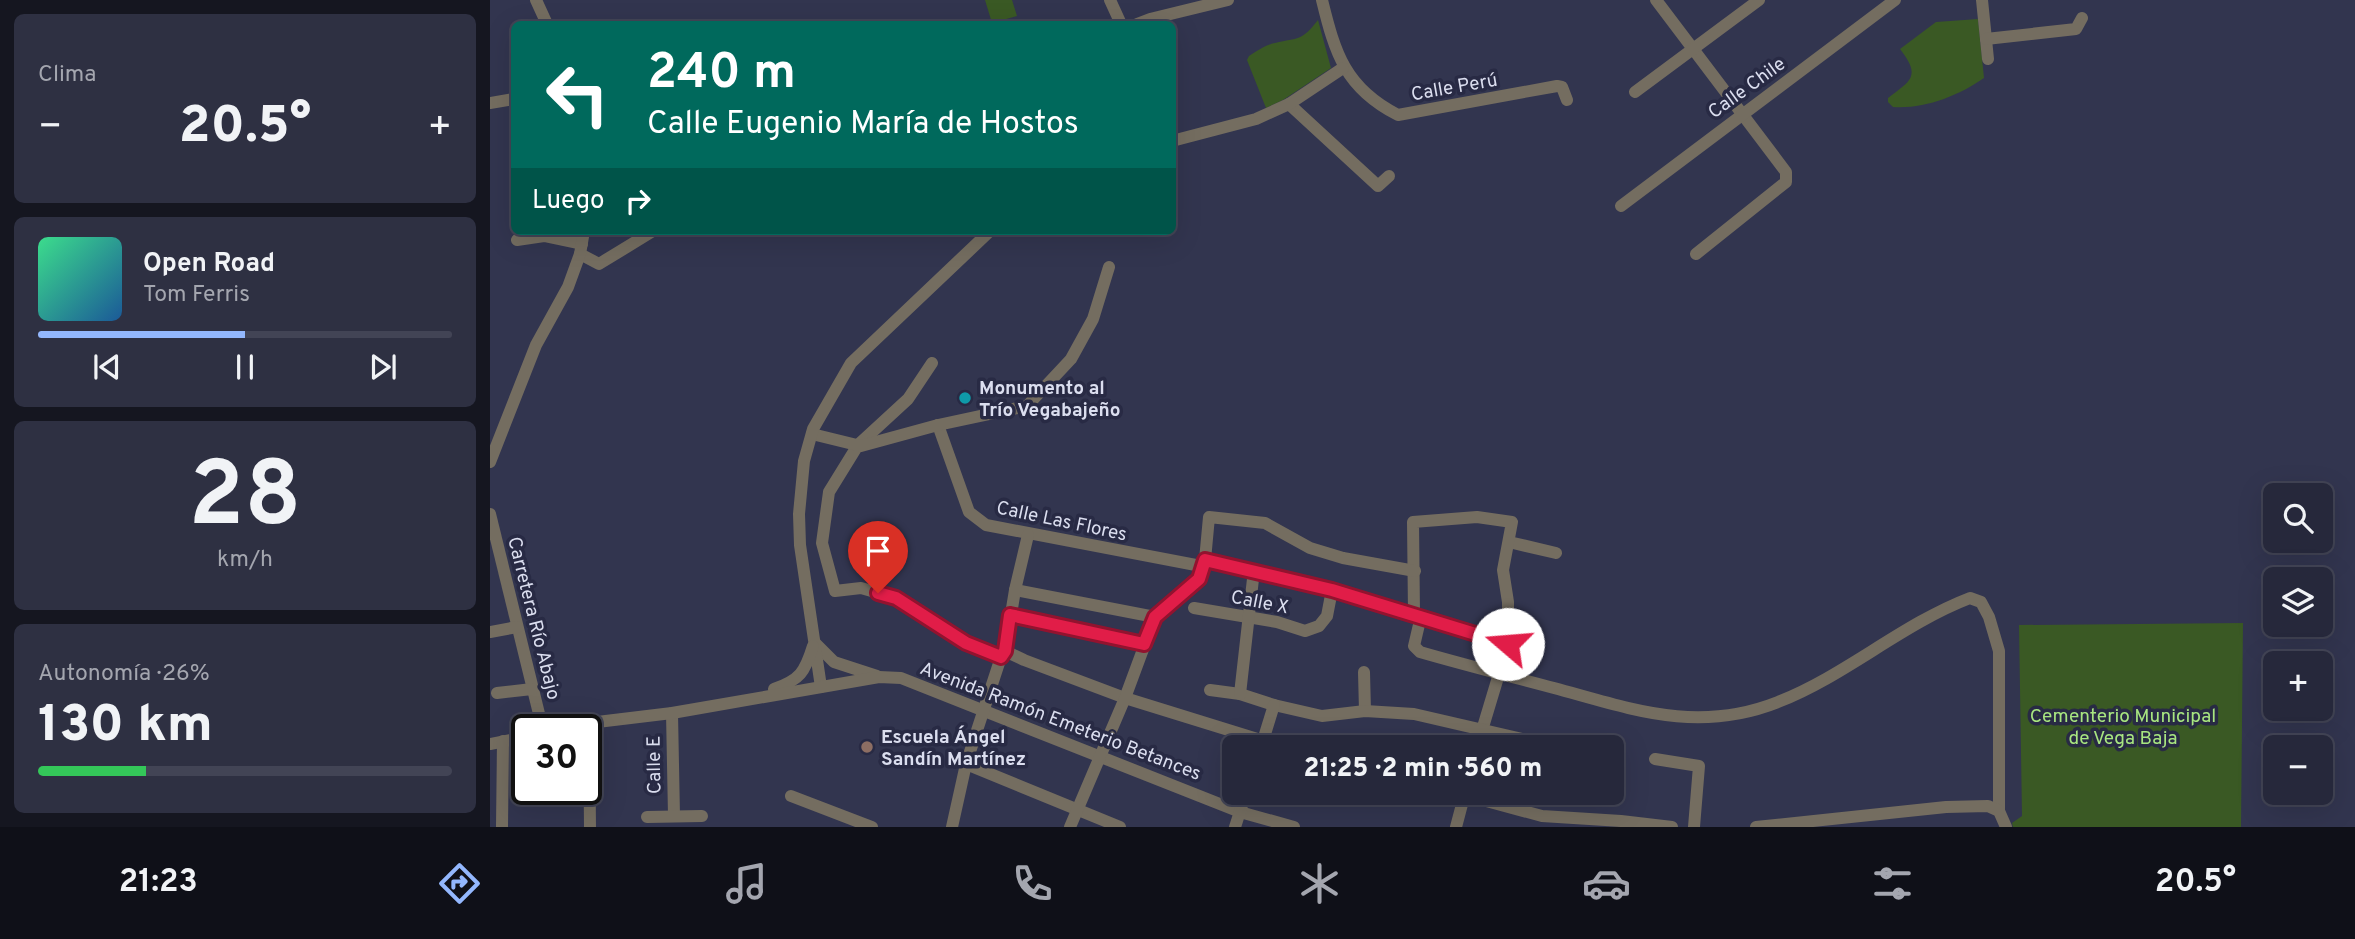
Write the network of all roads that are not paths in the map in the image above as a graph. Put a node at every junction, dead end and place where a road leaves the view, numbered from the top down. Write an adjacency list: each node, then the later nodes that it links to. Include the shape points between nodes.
1 (536, 0): 11 (street)
2 (1110, 0): 12 (street)
3 (1228, 0): 9 (street)
4 (1322, 0): 17 (street, Calle Perú)
5 (1656, 0): 15 (street)
6 (1759, 0): 15 (street)
7 (1895, 0): 23 (street, Calle Chile)
8 (1982, 0): 14 (street)
9 (1191, 4): 13 (street)
10 (2082, 18): 14 (street, via 2076,29)
11 (546, 21)
12 (1120, 21)
13 (1145, 21)
14 (1986, 39): 16 (street)
15 (1693, 49): 18 (street); 23 (street)
16 (1988, 59)
17 (1343, 68): 20 (street, Calle Perú, via 1383,107 1398,115 1557,86); 22 (street)
18 (1635, 92)
19 (511, 100): 21 (street)
20 (1567, 100)
21 (490, 103)
22 (1289, 104): 24 (street, via 1256,119); 25 (street, via 1378,186)
23 (1742, 113): 26 (street, Calle Chile); 33 (street, via 1786,172 1786,182)
24 (1176, 140)
25 (1389, 176)
26 (1621, 205)
27 (540, 235): 31 (street)
28 (548, 235): 32 (street)
29 (646, 235): 32 (street, via 598,264)
30 (985, 235): 37 (street, via 851,363)
31 (517, 240)
32 (582, 243): 39 (street, via 568,287 536,345)
33 (1696, 254)
34 (1109, 267): 36 (street, via 1093,319 1071,359 1027,406)
35 (932, 363): 38 (street, via 908,399)
36 (938, 425): 38 (street); 41 (street, Calle Las Flores, via 969,512 986,525)
37 (812, 434): 38 (street); 57 (street, via 804,461 799,514)
38 (858, 445): 60 (street, via 829,492 822,543 835,591 861,588 896,598 966,643)
39 (490, 462)
40 (490, 514): 43 (street, Carretera Río Abajo)
41 (1028, 534): 45 (street, Calle Las Flores); 48 (street)
42 (1509, 541): 44 (street); 47 (street, via 1512,522 1477,517 1413,522); 59 (street, via 1503,570)
43 (493, 546): 55 (street, Carretera Río Abajo)
44 (1556, 554)
45 (1203, 563): 46 (street, Calle Las Flores); 47 (street, via 1209,517 1265,523 1310,548); 53 (street, via 1199,579)
46 (1254, 570): 49 (street, Calle Las Flores); 54 (street)
47 (1415, 571): 52 (street)
48 (1015, 590): 51 (street); 53 (street)
49 (1332, 590): 52 (street, Calle Las Flores); 54 (street, Calle X, via 1327,616 1319,626 1305,631)
50 (1194, 608): 54 (street, Calle X)
51 (1010, 615): 58 (street); 60 (street)
52 (1418, 615): 59 (street, Calle Las Flores); 62 (street, via 1414,646 1420,652)
53 (1155, 617): 58 (street)
54 (1249, 618): 68 (street)
55 (517, 627): 56 (street); 65 (street, Carretera Río Abajo)
56 (490, 632)
57 (814, 642): 63 (street, via 834,662); 64 (street); 70 (street, via 802,674)
58 (1144, 644): 69 (street)
59 (1508, 644): 62 (street)
60 (1003, 654): 69 (street); 72 (street)
61 (1364, 673): 73 (street)
62 (1499, 675): 77 (street); 93 (street, via 1644,713 1697,719 1739,714 1801,692 1970,598 1981,602 1999,651)
63 (879, 677): 64 (street, Avenida Ramón Emeterio Betances); 72 (street, Avenida Ramón Emeterio Betances, via 901,678)
64 (821, 687): 70 (street, Avenida Ramón Emeterio Betances)
65 (532, 689): 67 (street); 75 (street, Carretera Río Abajo)
66 (1210, 690): 68 (street)
67 (497, 693)
68 (1240, 694): 71 (street)
69 (1125, 698): 78 (street); 83 (street)
70 (741, 701): 74 (street, Avenida Ramón Emeterio Betances)
71 (1274, 705): 73 (street, via 1322,716); 79 (street)
72 (985, 711): 83 (street, Avenida Ramón Emeterio Betances); 85 (street)
73 (1365, 711): 77 (street, via 1414,714)
74 (671, 713): 76 (street, Avenida Ramón Emeterio Betances); 94 (street, Calle E)
75 (539, 714)
76 (602, 721)
77 (1483, 728): 80 (street); 81 (street)
78 (1233, 735)
79 (1265, 735)
80 (1481, 735)
81 (1510, 735)
82 (496, 743): 100 (street)
83 (1102, 756): 91 (street); 92 (street, Avenida Ramón Emeterio Betances)
84 (1655, 759): 110 (street, via 1699,766)
85 (966, 764): 91 (street); 103 (street)
86 (791, 796): 102 (street)
87 (590, 805): 101 (street)
88 (1242, 805): 92 (street)
89 (1460, 805): 108 (street)
90 (1495, 805): 97 (street)
91 (1078, 809): 104 (street); 105 (street)
92 (1240, 811): 106 (street); 107 (street, Avenida Ramón Emeterio Betances)
93 (1999, 811): 98 (street, via 1988,806 1946,807); 112 (street)
94 (674, 816): 95 (street); 96 (street)
95 (702, 816)
96 (647, 817)
97 (1543, 821): 99 (street)
98 (1849, 823): 111 (street)
99 (1620, 824): 109 (street)
100 (502, 827)
101 (590, 827)
102 (872, 827)
103 (952, 827)
104 (1070, 827)
105 (1120, 827)
106 (1235, 827)
107 (1294, 827)
108 (1456, 827)
109 (1672, 827)
110 (1694, 827)
111 (1756, 827)
112 (2006, 827)

